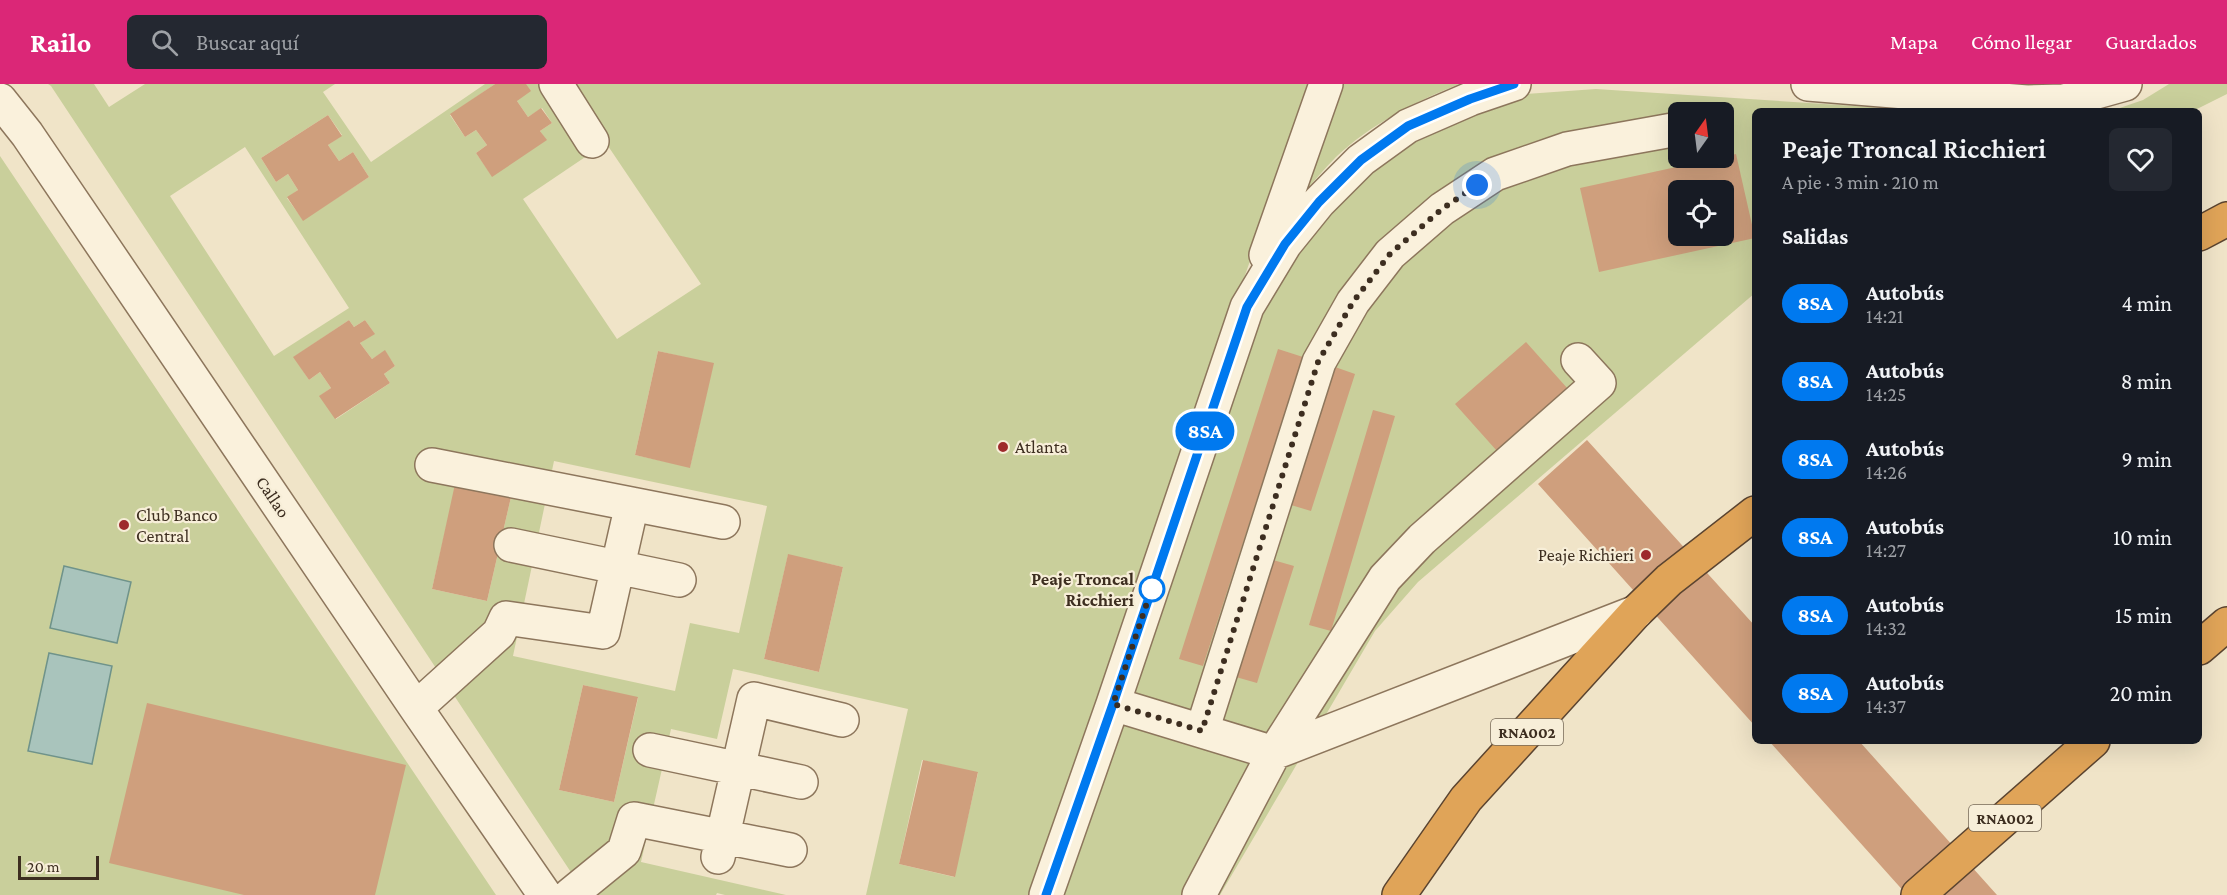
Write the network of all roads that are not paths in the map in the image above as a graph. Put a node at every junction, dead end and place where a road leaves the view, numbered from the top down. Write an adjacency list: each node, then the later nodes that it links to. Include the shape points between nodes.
1 (556, 84): 8 (street)
2 (1326, 84): 11 (street)
3 (1514, 84): 11 (street, via 1408,126 1361,160 1285,244)
4 (1808, 84): 5 (street, via 2027,102 2064,101)
5 (2125, 84)
6 (0, 100): 24 (street, Callao, via 27,134)
7 (1668, 131): 26 (street, via 1567,149 1495,174 1442,209 1390,254 1353,302 1318,362)
8 (592, 141)
9 (2227, 219): 10 (highway)
10 (2202, 232)
11 (1247, 307): 23 (street)
12 (1578, 360): 29 (street, via 1599,383 1422,539 1385,578)
13 (432, 465): 14 (street)
14 (632, 504): 16 (street); 18 (street)
15 (1752, 515): 20 (highway, RNA002, via 1669,580)
16 (723, 522)
17 (511, 544): 18 (street)
18 (618, 566): 19 (street); 24 (street, via 603,632 506,618 499,633)
19 (679, 580)
20 (1636, 612): 29 (street); 38 (highway, RNA002, via 1466,799)
21 (2227, 624): 22 (highway)
22 (2202, 645)
23 (1113, 704): 26 (street); 36 (street)
24 (416, 708): 34 (street, Callao)
25 (842, 720): 30 (street, via 754,699)
26 (1202, 731): 29 (street)
27 (2089, 744): 39 (highway, RNA002)
28 (650, 750): 30 (street)
29 (1274, 753): 37 (street)
30 (738, 770): 31 (street); 32 (street)
31 (801, 782)
32 (720, 847): 33 (street); 35 (street, via 634,819 624,851)
33 (790, 850)
34 (545, 895)
35 (570, 895)
36 (1046, 895)
37 (1199, 895)
38 (1399, 895)
39 (1918, 895)

